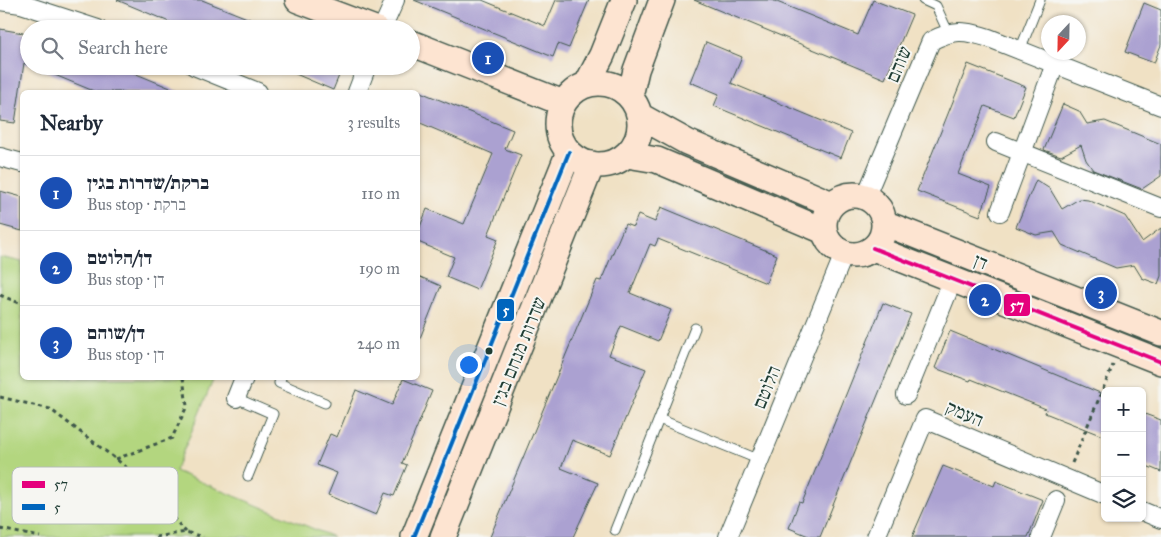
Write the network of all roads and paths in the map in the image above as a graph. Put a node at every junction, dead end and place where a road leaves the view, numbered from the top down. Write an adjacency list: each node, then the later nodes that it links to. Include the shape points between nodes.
1 (298, 0): 9 (street)
2 (395, 0): 10 (street)
3 (624, 0): 17 (street)
4 (662, 0): 22 (street, via 636,70)
5 (923, 0): 11 (lane, via 936,6)
6 (1040, 0): 13 (lane)
7 (0, 1): 8 (street, via 21,4)
8 (70, 20)
9 (351, 20)
10 (386, 20)
11 (948, 32): 13 (street, via 968,31); 30 (street, שוהם, via 931,41)
12 (420, 47): 20 (street)
13 (1020, 50): 14 (street)
14 (1055, 64): 21 (street); 25 (street)
15 (216, 75): 18 (street)
16 (364, 75): 19 (street)
17 (587, 84): 20 (street); 22 (street, via 599,82 621,88)
18 (253, 90)
19 (358, 90)
20 (564, 103): 24 (street, via 558,128)
21 (1160, 103)
22 (635, 106): 26 (street, via 639,137); 31 (street, via 687,142)
23 (996, 142): 25 (street)
24 (569, 152): 29 (street); 69 (street, שדרות מנחם בגין)
25 (1022, 152): 32 (street); 33 (street)
26 (627, 155): 29 (street, via 616,162); 35 (street, via 657,160)
27 (0, 157): 28 (street)
28 (20, 162)
29 (592, 164): 70 (street, שדרות מנחם בגין)
30 (865, 198): 31 (street, via 850,195); 34 (street, via 878,207)
31 (832, 204): 35 (street, via 826,212)
32 (1161, 208)
33 (1000, 212)
34 (884, 223): 36 (street, via 882,237); 42 (street, דן)
35 (824, 230): 37 (street, via 832,247)
36 (873, 248): 37 (street, via 859,255); 38 (street, דן)
37 (844, 254): 54 (street, הלוטם)
38 (953, 280): 43 (street, דן); 48 (street, דן)
39 (0, 295): 40 (path)
40 (20, 303)
41 (694, 328): 52 (lane)
42 (1161, 333)
43 (1120, 346): 44 (street, דן); 57 (path)
44 (1161, 362)
45 (183, 380): 53 (path, via 187,406 172,438)
46 (243, 380): 50 (street)
47 (280, 380): 51 (lane, via 279,383)
48 (906, 395)
49 (0, 397): 53 (path, via 50,409)
50 (236, 398): 56 (lane, via 273,414)
51 (325, 403)
52 (659, 419): 54 (lane); 64 (lane)
53 (116, 459): 55 (path)
54 (760, 460): 71 (street, הלוטם)
55 (124, 467)
56 (248, 476)
57 (1066, 479): 58 (street, העמק); 72 (street, העמק, via 926,419)
58 (1101, 493)
59 (1056, 500): 73 (street)
60 (1146, 513): 61 (street)
61 (1161, 519)
62 (178, 524): 65 (path)
63 (0, 529): 66 (path)
64 (616, 530)
65 (186, 532): 67 (path); 68 (path)
66 (40, 537)
67 (156, 537)
68 (203, 537)
69 (414, 537)
70 (443, 537)
71 (728, 537)
72 (876, 537)
73 (1041, 537)

